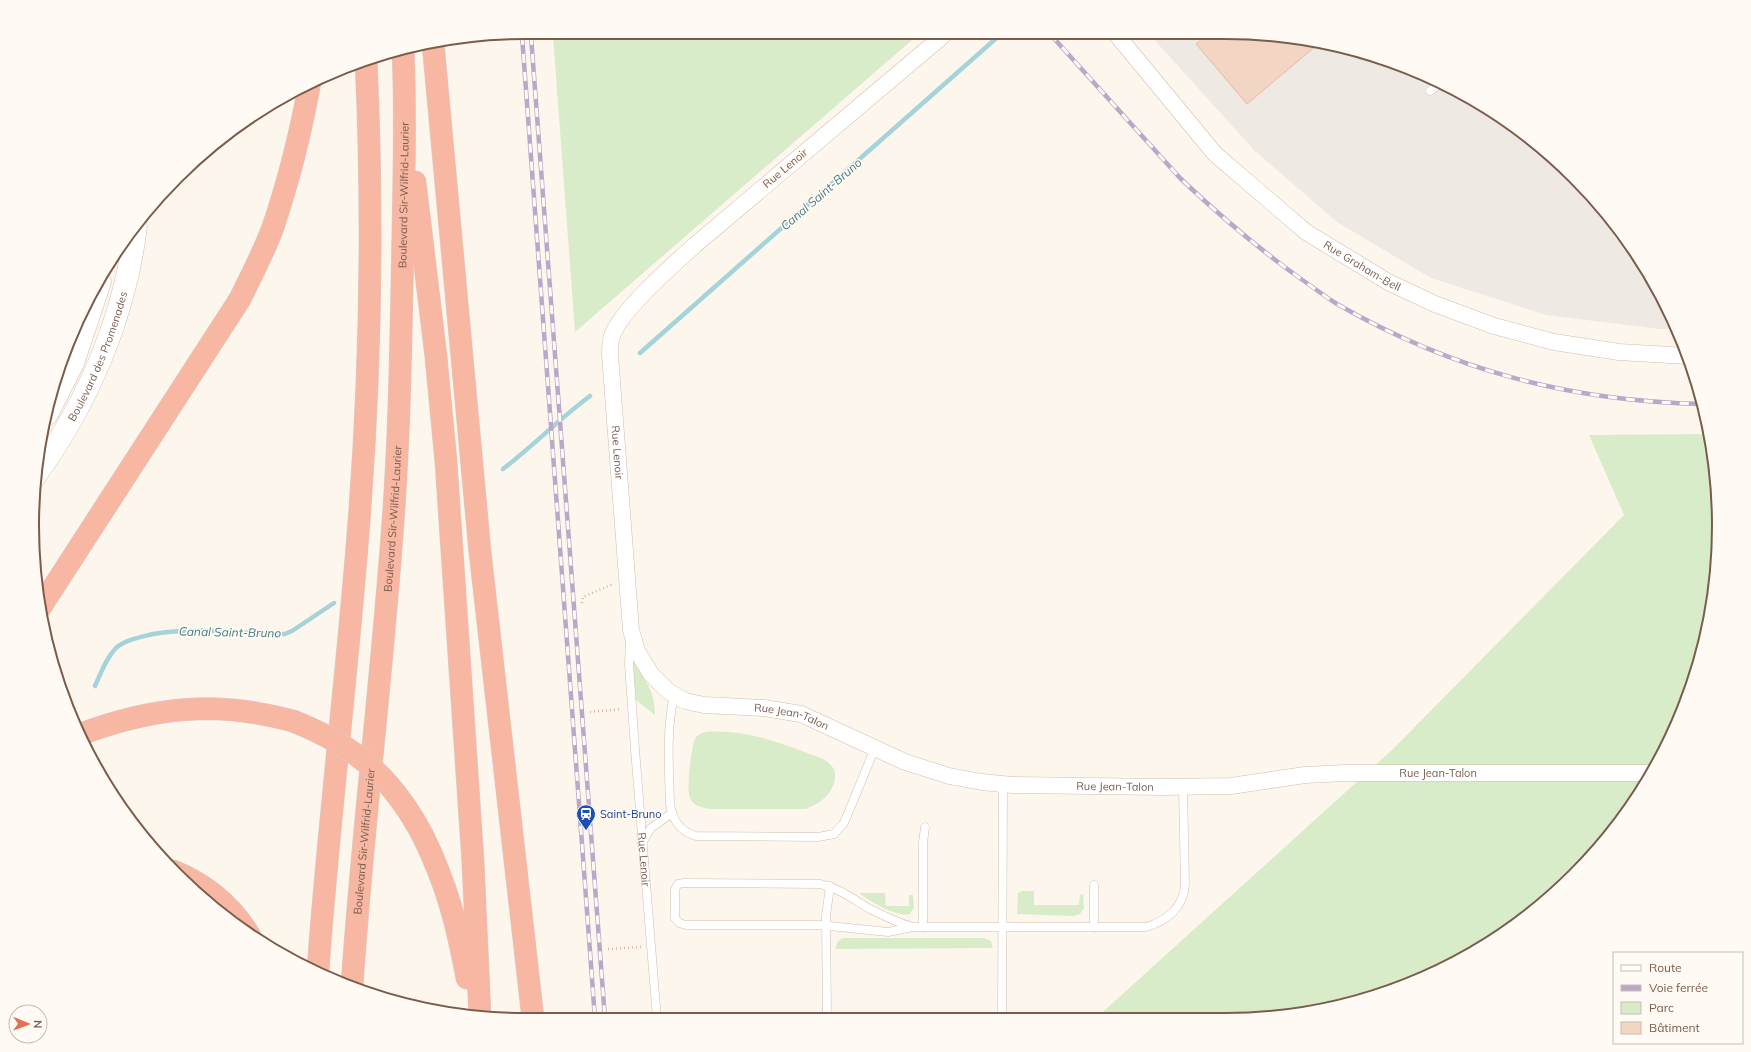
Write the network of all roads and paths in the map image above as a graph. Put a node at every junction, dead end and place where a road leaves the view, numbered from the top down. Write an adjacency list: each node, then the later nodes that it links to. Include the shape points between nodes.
1 (939, 39): 15 (street, Rue Lenoir, via 695,245 627,313 616,328 612,336 610,354)
2 (1120, 39): 12 (street, Rue Graham-Bell, via 1215,154 1306,232 1388,282 1435,304 1494,326 1554,342 1619,352)
3 (433, 48): 45 (highway, via 476,516)
4 (403, 55): 9 (highway, Boulevard Sir-Wilfrid-Laurier)
5 (366, 66): 41 (highway, via 371,227 366,404 356,556)
6 (1435, 87): 8 (lane)
7 (308, 91): 16 (highway, via 290,171 272,228 240,299)
8 (1430, 91)
9 (405, 97): 42 (highway, Boulevard Sir-Wilfrid-Laurier, via 400,388 395,499); 44 (highway, via 446,462 474,877)
10 (134, 238): 14 (street, Boulevard des Promenades, via 120,303 104,351 77,410)
11 (93, 304): 13 (street, Boulevard des Promenades, via 73,363)
12 (1681, 356)
13 (58, 392)
14 (43, 465)
15 (627, 581): 17 (path, via 588,594 583,597); 18 (street, Rue Lenoir)
16 (45, 601)
17 (582, 603)
18 (631, 630): 19 (street, Rue Jean-Talon, via 637,652 651,674); 20 (lane, Rue Lenoir, via 629,664)
19 (674, 695): 23 (street, Rue Jean-Talon, via 685,701 704,705 764,708 801,714); 27 (lane, via 668,735)
20 (632, 709): 21 (path); 29 (lane, Rue Lenoir)
21 (590, 712)
22 (85, 733): 43 (highway, bridge, via 143,715 198,708 247,710 293,720 338,742 368,763 401,800 423,836 445,884 455,917)
23 (875, 748): 25 (street, Rue Jean-Talon, via 905,762 949,776); 27 (lane, via 844,823 834,834 828,836 696,836 683,830)
24 (1645, 773): 26 (street, Rue Jean-Talon, via 1345,772 1231,786)
25 (1002, 784): 26 (street, Rue Jean-Talon); 37 (lane)
26 (1184, 787): 38 (lane, via 1184,890 1178,907 1166,919 1152,925)
27 (672, 813): 29 (lane, via 650,828)
28 (925, 827): 36 (lane)
29 (642, 843): 39 (lane, Rue Lenoir)
30 (192, 880): 33 (highway, via 216,896)
31 (1094, 885): 38 (lane)
32 (830, 886): 34 (lane); 34 (lane, via 809,883 684,883 678,884 674,889 675,918 679,923 686,925); 35 (lane, via 892,920)
33 (238, 918)
34 (826, 925): 35 (lane, via 888,932); 47 (lane)
35 (913, 927): 36 (lane)
36 (923, 927): 37 (lane)
37 (1003, 927): 38 (lane); 48 (lane)
38 (1094, 927)
39 (651, 947): 40 (path); 46 (lane, Rue Lenoir)
40 (608, 949)
41 (318, 966)
42 (352, 981)
43 (473, 1010)
44 (480, 1011)
45 (532, 1013)
46 (656, 1013)
47 (827, 1013)
48 (1002, 1013)

